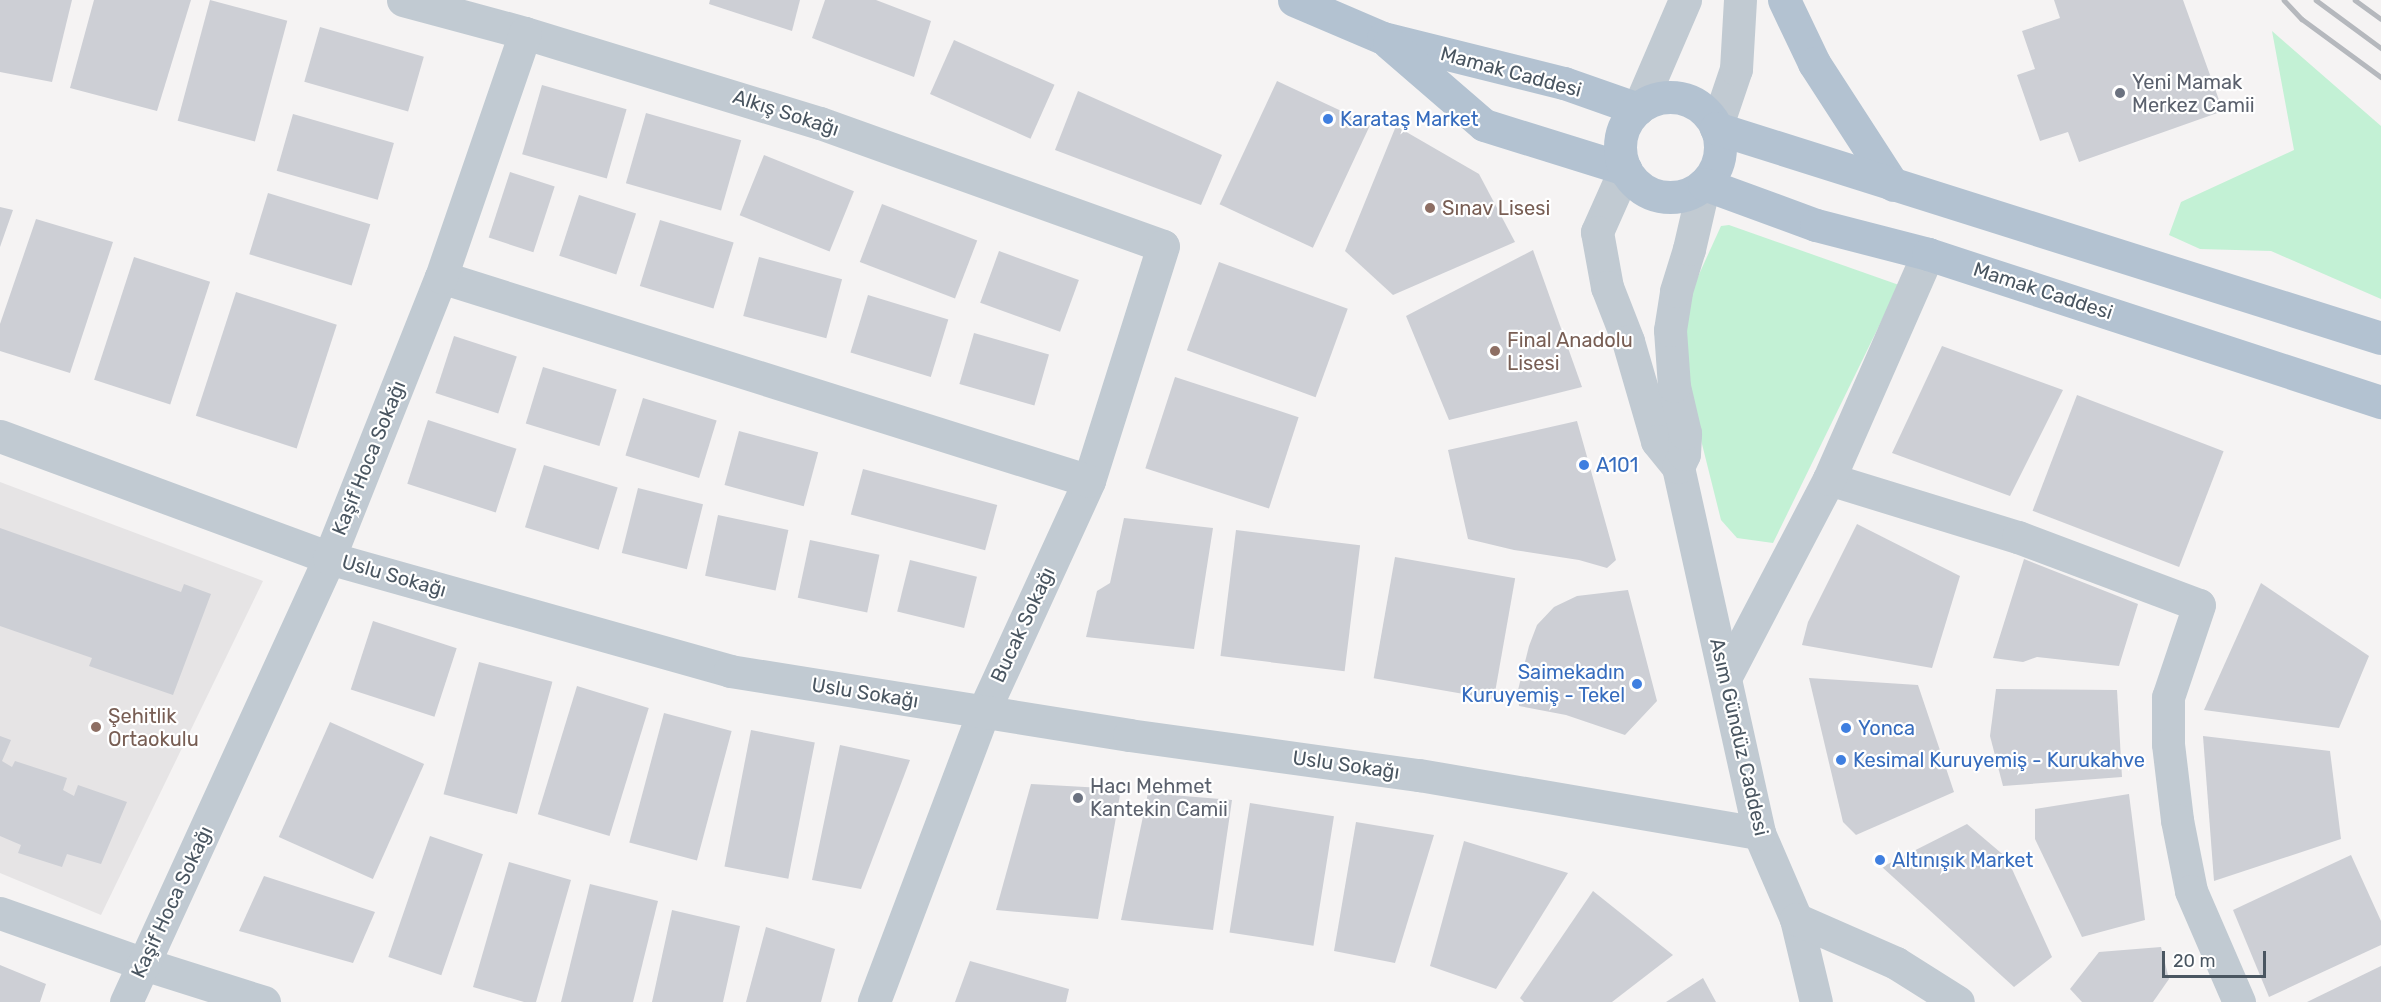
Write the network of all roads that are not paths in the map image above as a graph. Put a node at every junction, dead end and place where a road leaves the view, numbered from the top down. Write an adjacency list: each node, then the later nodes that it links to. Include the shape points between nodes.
1 (403, 0): 6 (street, Alkış Sokağı)
2 (1294, 0): 7 (main road, Mamak Caddesi)
3 (1686, 0): 8 (street)
4 (1740, 0): 9 (street, via 1736,69)
5 (1784, 0): 12 (main road, via 1814,63)
6 (525, 33): 13 (street, Alkış Sokağı, via 820,123); 15 (street, Kaşif Hoca Sokağı)
7 (1383, 38): 8 (main road, Mamak Caddesi, via 1564,83); 10 (main road, Mamak Caddesi, via 1484,125)
8 (1638, 109): 9 (main road, via 1652,101 1682,99 1696,105); 10 (main road, via 1629,118 1620,139)
9 (1716, 128): 11 (main road, via 1719,156 1715,170); 12 (main road)
10 (1625, 168): 11 (main road, via 1633,181 1660,196 1691,193); 19 (street, Asım Gündüz Caddesi, via 1597,232 1607,287 1658,441)
11 (1704, 184): 14 (main road, Mamak Caddesi, via 1816,225); 19 (street, Asım Gündüz Caddesi, via 1676,291 1670,330 1674,386 1685,433 1684,454)
12 (1893, 185): 16 (main road)
13 (1163, 246): 21 (street, Bucak Sokağı)
14 (1928, 254): 17 (main road, Mamak Caddesi); 20 (street)
15 (441, 277): 21 (street); 22 (street, Kaşif Hoca Sokağı)
16 (2381, 338)
17 (2381, 402)
18 (0, 436): 22 (street, Uslu Sokağı)
19 (1678, 467): 23 (street, Asım Gündüz Caddesi)
20 (1828, 479): 23 (street); 34 (street, via 2018,537 2199,605 2168,697 2168,744 2191,891)
21 (1089, 481): 24 (street, Bucak Sokağı)
22 (329, 558): 24 (street, Uslu Sokağı, via 730,671); 28 (street, Kaşif Hoca Sokağı)
23 (1726, 676): 25 (street, Asım Gündüz Caddesi)
24 (983, 713): 25 (street, Uslu Sokağı, via 1419,776); 31 (street, Bucak Sokağı)
25 (1758, 833): 27 (street, Asım Gündüz Caddesi)
26 (0, 914): 28 (street)
27 (1796, 920): 32 (street, Asım Gündüz Caddesi); 33 (street, via 1896,963)
28 (144, 964): 29 (street, Kaşif Hoca Sokağı); 30 (street)
29 (126, 1002)
30 (264, 1002)
31 (874, 1002)
32 (1816, 1002)
33 (1958, 1002)
34 (2239, 1002)

